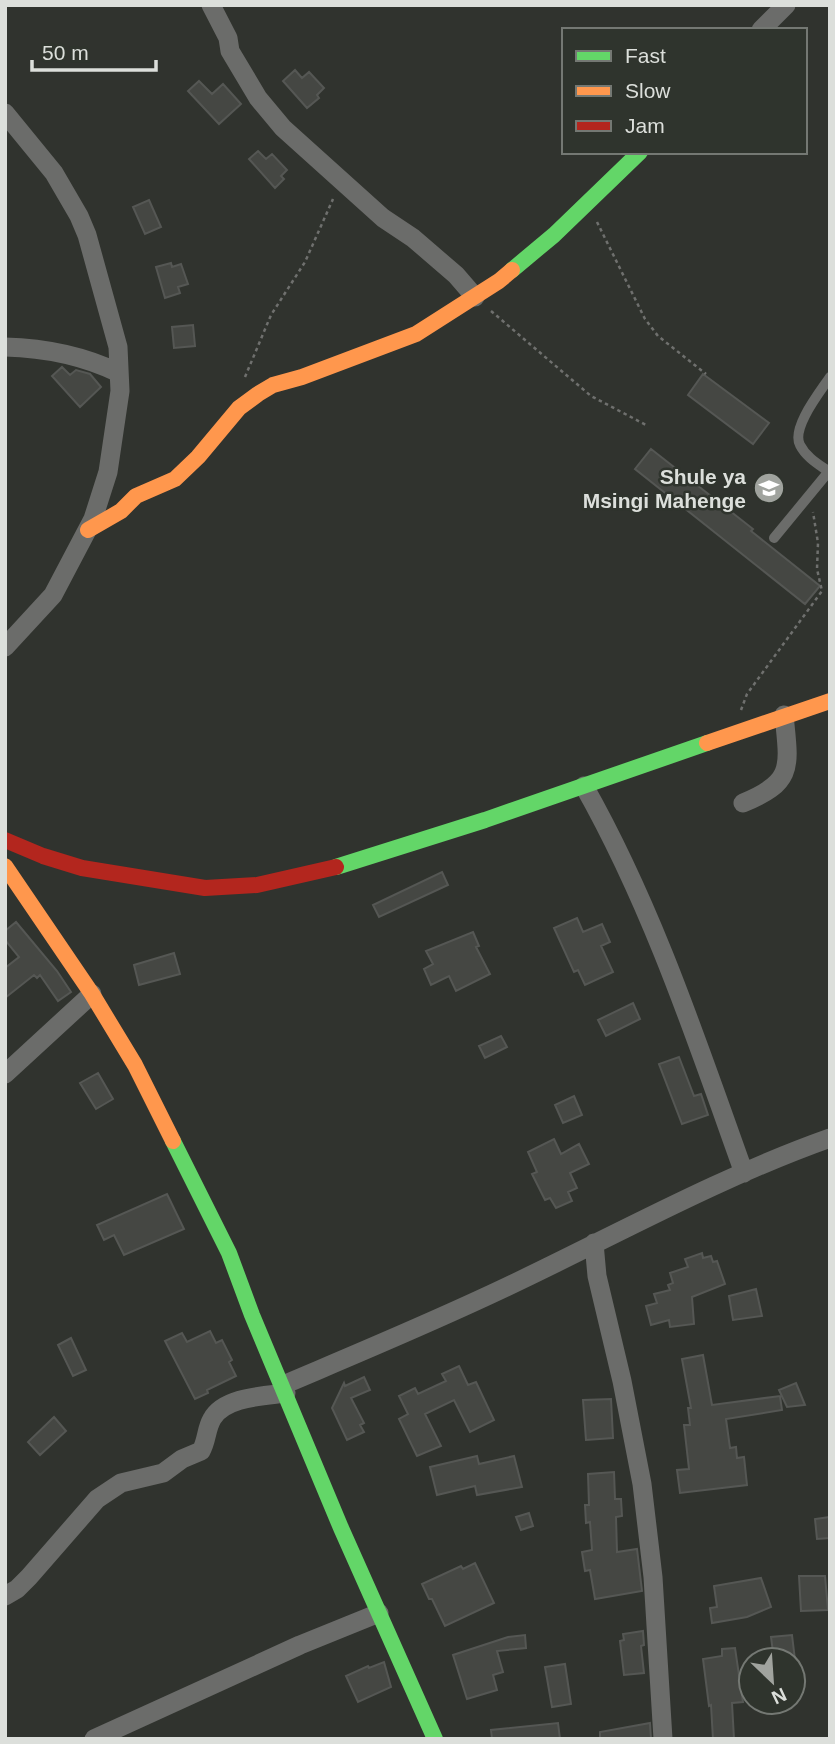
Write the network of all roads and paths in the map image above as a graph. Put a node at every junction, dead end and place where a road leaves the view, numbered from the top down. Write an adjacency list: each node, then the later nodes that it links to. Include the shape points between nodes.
1 (211, 5): 6 (street, via 230,51 258,98 283,128)
2 (786, 5): 3 (street)
3 (763, 28)
4 (6, 114): 10 (street, via 54,173 87,234 118,347)
5 (638, 154): 7 (street)
6 (342, 179): 8 (street, via 456,275); 13 (path, via 305,262 271,315 246,374)
7 (589, 203): 8 (street); 11 (path, via 645,319 658,336)
8 (475, 297): 13 (street, via 416,334 273,385); 14 (path, via 592,396)
9 (5, 347): 10 (street, via 63,354)
10 (119, 373): 17 (street, via 116,432)
11 (706, 374)
12 (830, 377): 15 (lane, via 797,433 805,452)
13 (239, 408): 17 (street, via 175,479 136,496 121,511)
14 (648, 426)
15 (829, 470): 16 (lane)
16 (807, 496): 18 (lane); 22 (path, via 816,524 822,592 747,694)
17 (88, 530): 19 (street, via 53,595)
18 (774, 538)
19 (5, 647)
20 (830, 701): 21 (street)
21 (785, 715): 22 (street); 24 (street, via 785,774 774,788)
22 (735, 732): 23 (street)
23 (584, 786): 25 (street, via 318,874 230,888 92,872); 30 (street, via 611,834 673,976)
24 (743, 803)
25 (5, 840)
26 (5, 866): 27 (street)
27 (92, 994): 28 (street); 32 (street, via 135,1066 229,1253)
28 (5, 1074)
29 (830, 1138): 30 (street)
30 (744, 1173): 31 (street)
31 (594, 1243): 32 (street); 37 (street, via 597,1276 642,1484)
32 (284, 1389): 33 (street, via 215,1413 201,1451 163,1473 121,1483 97,1499 29,1577); 34 (street)
33 (5, 1596)
34 (379, 1613): 35 (street); 36 (street)
35 (94, 1739)
36 (435, 1739)
37 (663, 1739)

